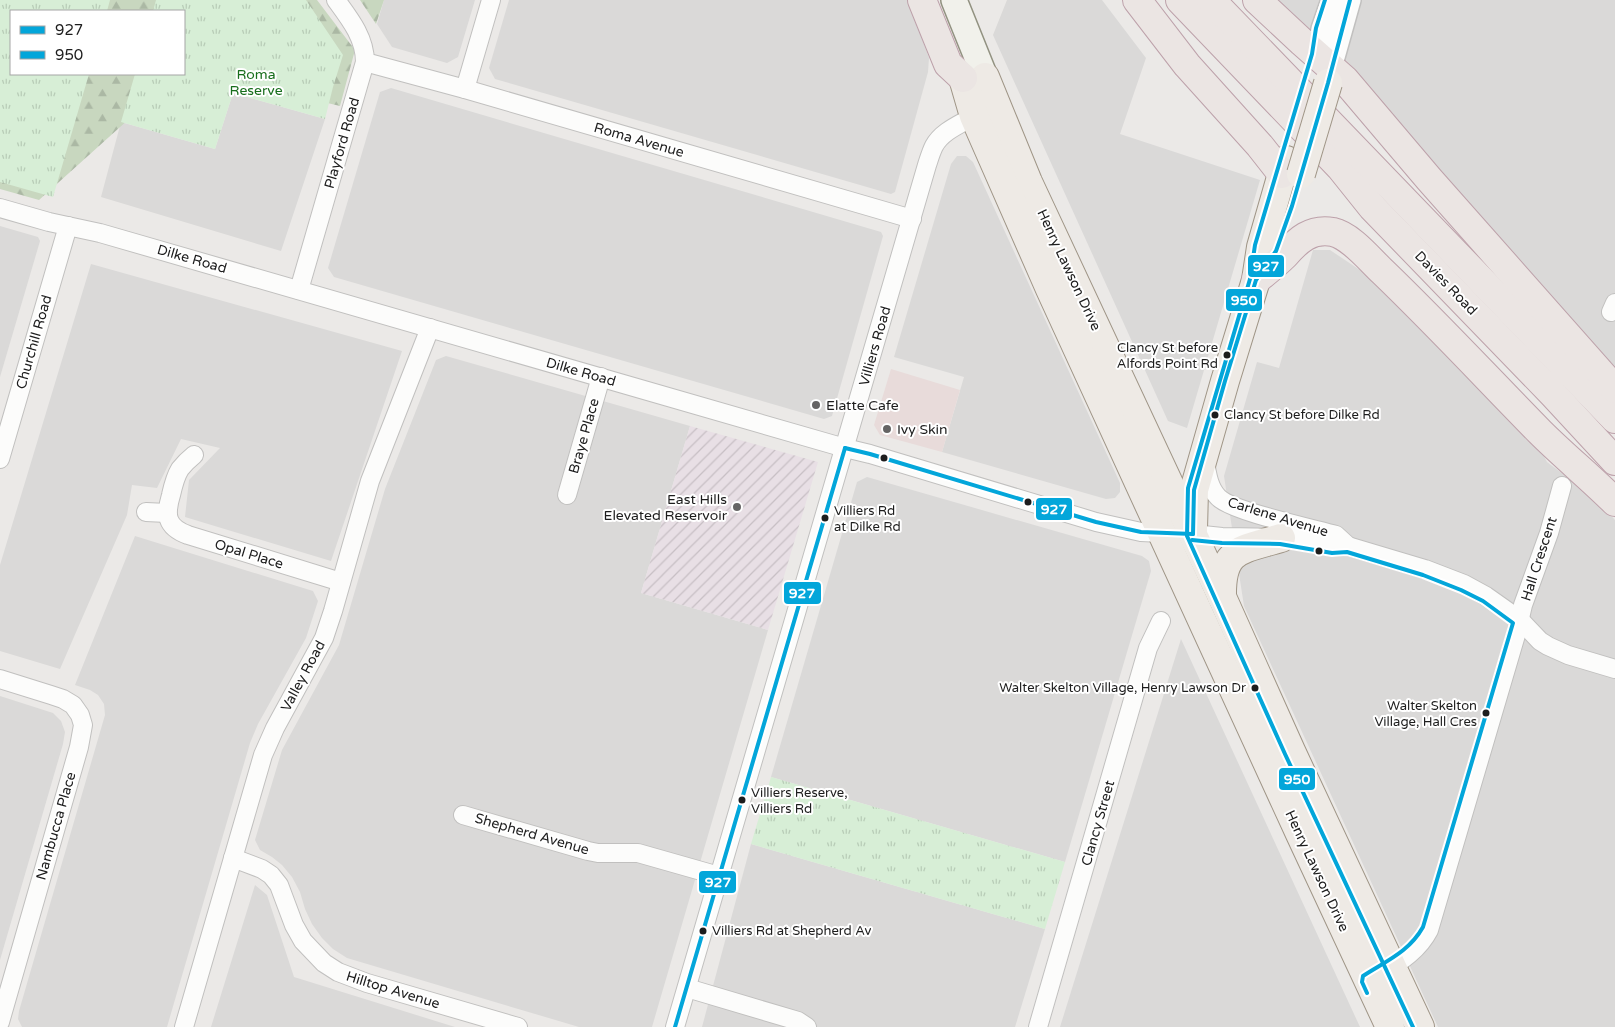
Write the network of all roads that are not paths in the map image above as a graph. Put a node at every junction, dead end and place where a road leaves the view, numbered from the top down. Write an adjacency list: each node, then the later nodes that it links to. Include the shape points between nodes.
1 (336, 0): 12 (street, Playford Road, via 362,42)
2 (491, 0): 15 (street)
3 (922, 0): 14 (highway, via 948,64)
4 (935, 0): 14 (main road, Henry Lawson Drive)
5 (954, 0): 14 (main road, Henry Lawson Drive)
6 (1137, 0): 17 (highway, via 1187,65 1260,146)
7 (1180, 0): 13 (highway)
8 (1211, 0): 13 (highway)
9 (1257, 0): 13 (highway, via 1302,42)
10 (1332, 0): 13 (street)
11 (1350, 0): 13 (street)
12 (365, 62): 15 (street, Roma Avenue); 22 (street, Playford Road)
13 (1310, 77): 17 (main road); 25 (highway, via 1345,80); 26 (highway, Davies Road); 33 (highway, Davies Road, via 1340,167 1372,207)
14 (974, 78): 16 (main road, Henry Lawson Drive); 31 (main road, Henry Lawson Drive, via 1028,182)
15 (465, 89): 19 (street, Roma Avenue)
16 (974, 116): 19 (street, Villiers Road, via 943,135 934,145); 39 (main road, Henry Lawson Drive)
17 (1290, 169): 21 (main road, via 1276,251)
18 (0, 208): 20 (street, Dilke Road)
19 (912, 219): 28 (street, Villiers Road)
20 (68, 226): 22 (street, Dilke Road); 30 (street, Churchill Road)
21 (1256, 280): 27 (main road); 36 (highway, via 1303,237 1320,232 1343,236 1397,285 1542,434)
22 (299, 290): 23 (street, Dilke Road)
23 (430, 328): 24 (street, Dilke Road); 43 (street, Valley Road, via 370,481)
24 (601, 377): 28 (street, Dilke Road); 35 (street, Braye Place)
25 (1615, 389)
26 (1615, 419)
27 (1212, 429): 31 (main road, via 1197,455 1188,462); 32 (main road)
28 (845, 448): 39 (street, Dilke Road, via 1096,522); 51 (street, Villiers Road)
29 (194, 455): 38 (street, via 177,474)
30 (0, 456)
31 (1157, 457): 40 (main road, Henry Lawson Drive)
32 (1204, 457): 40 (main road, via 1194,490); 42 (street, Carlene Avenue, via 1210,483 1218,498 1241,508 1336,535)
33 (1615, 461)
34 (1562, 486): 45 (street, Hall Crescent)
35 (567, 495)
36 (1615, 502)
37 (146, 512): 38 (street)
38 (167, 512): 43 (street, Opal Place, via 175,529 182,533)
39 (1162, 533): 40 (main road, Carlene Avenue); 53 (main road, Henry Lawson Drive)
40 (1192, 534): 41 (street, Carlene Avenue); 44 (main road, Henry Lawson Drive)
41 (1281, 538): 42 (street, Carlene Avenue, via 1333,547); 44 (main road, via 1241,550 1228,560)
42 (1348, 546): 45 (street, Carlene Avenue, via 1464,584)
43 (341, 582): 50 (street, Valley Road, via 320,645 269,741)
44 (1222, 597): 52 (main road, Henry Lawson Drive)
45 (1520, 620): 47 (street, Carlene Avenue, via 1540,641 1553,649); 52 (street, Hall Crescent, via 1429,930 1415,950)
46 (1161, 621): 60 (street, Clancy Street, via 1148,648)
47 (1615, 669)
48 (0, 679): 55 (street, Nambucca Place, via 63,699 73,705 83,725)
49 (463, 815): 51 (street, Shepherd Avenue, via 588,851 638,853)
50 (233, 858): 56 (street, Valley Road); 57 (street, Hilltop Avenue, via 271,875 303,941 324,963 338,972)
51 (719, 876): 54 (street, Villiers Road)
52 (1392, 967): 53 (street, Hall Crescent); 62 (main road, Henry Lawson Drive)
53 (1368, 980): 61 (main road, Henry Lawson Drive)
54 (687, 988): 58 (street, Villiers Road); 59 (street, via 798,1021)
55 (0, 1022)
56 (184, 1027)
57 (518, 1027)
58 (675, 1027)
59 (807, 1027)
60 (1038, 1027)
61 (1390, 1027)
62 (1420, 1027)

